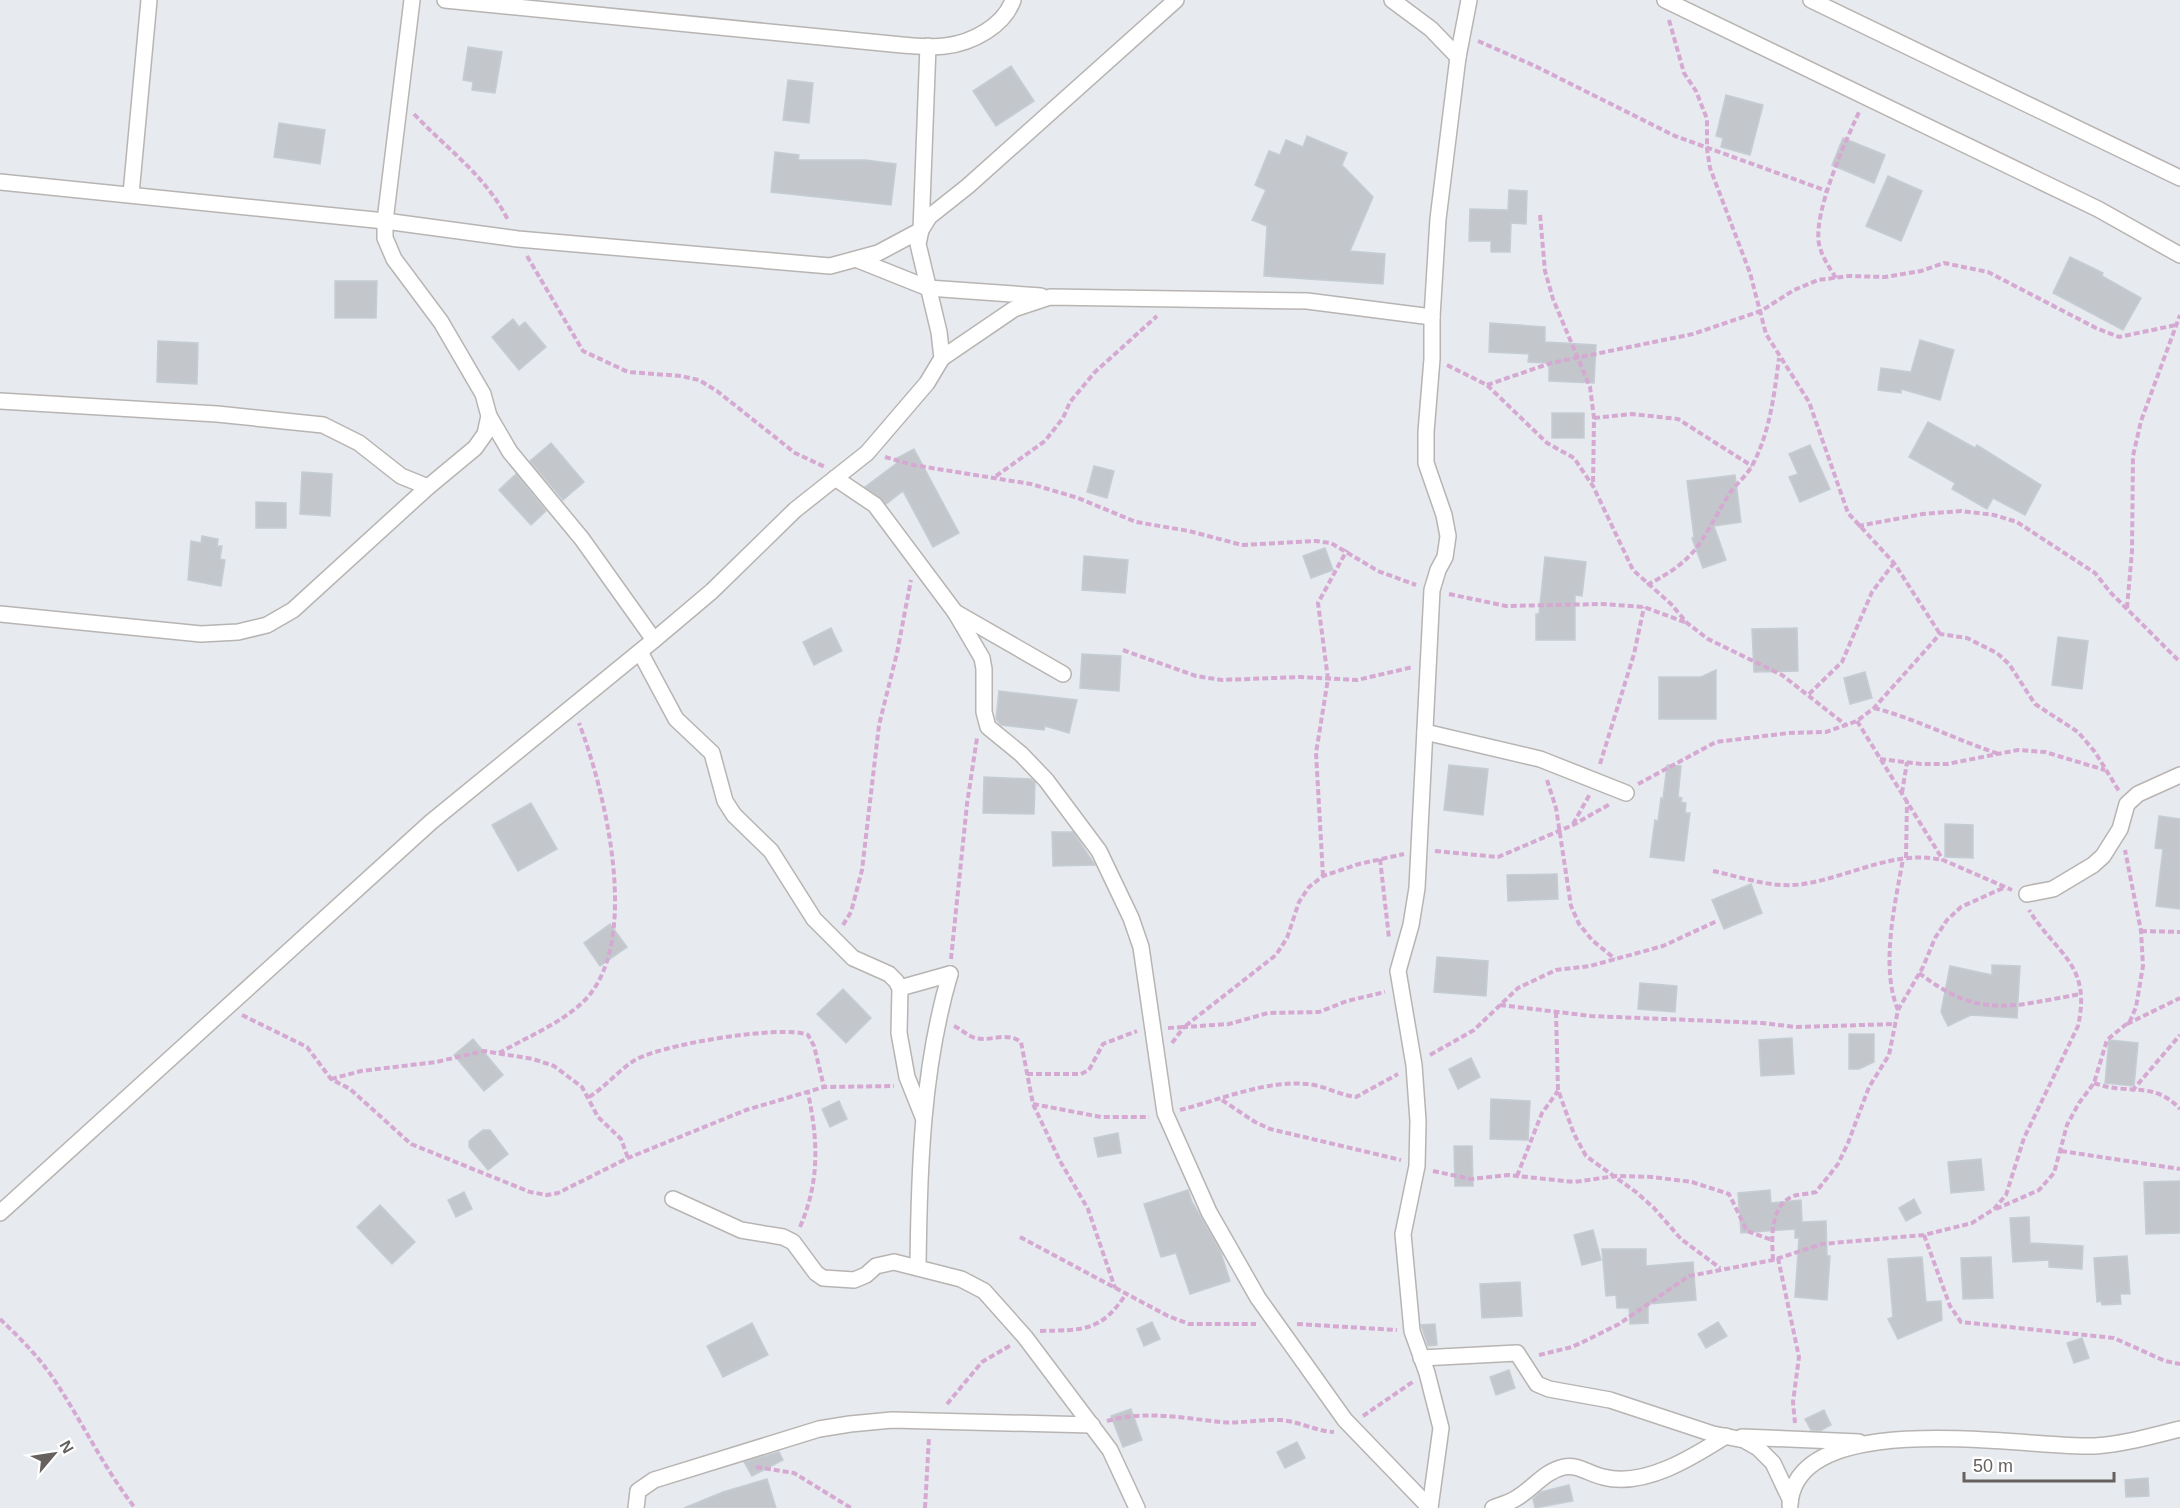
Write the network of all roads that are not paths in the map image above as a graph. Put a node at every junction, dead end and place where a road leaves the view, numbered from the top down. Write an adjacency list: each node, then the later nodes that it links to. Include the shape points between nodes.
1 (149, 0): 14 (street)
2 (412, 0): 15 (street)
3 (445, 0): 10 (street)
4 (1013, 0): 10 (street, via 1009,11 980,36 945,46)
5 (1176, 0): 16 (street, via 930,217)
6 (1392, 0): 11 (street, via 1431,29)
7 (1469, 0): 11 (street)
8 (1811, 0): 12 (street)
9 (1666, 5): 17 (street, via 2098,209)
10 (928, 46): 16 (street)
11 (1458, 57): 21 (street, via 1438,219)
12 (2180, 178)
13 (0, 182): 14 (street)
14 (131, 194): 15 (street)
15 (385, 221): 18 (street, via 518,239 830,266); 24 (street, via 389,249 471,370)
16 (921, 230): 18 (street); 19 (street, via 918,244)
17 (2180, 255)
18 (858, 260): 19 (street)
19 (928, 288): 20 (street); 22 (street)
20 (1050, 297): 21 (street, via 1307,301); 22 (street, via 1014,309)
21 (1432, 317): 32 (street, via 1426,464 1448,537 1432,590)
22 (942, 358): 25 (street, via 927,383 867,453)
23 (0, 401): 26 (street, via 217,414 323,425 359,443 401,476)
24 (489, 416): 26 (street, via 475,448); 29 (street, via 510,452 582,539)
25 (835, 478): 27 (street, via 875,505); 29 (street)
26 (428, 487): 28 (street, via 293,610 267,625 238,632 201,634)
27 (955, 612): 31 (street); 49 (street, via 982,658 985,721 991,731 1036,767 1099,851 1131,918 1142,947 1164,1113 1209,1212 1258,1298 1302,1362 1351,1427)
28 (0, 614)
29 (654, 640): 30 (street)
30 (640, 652): 36 (street, via 676,719 712,753 720,789 730,808 771,851 800,901 831,938 854,958 889,974); 39 (street, via 431,822)
31 (1063, 674)
32 (1425, 732): 34 (street, via 1540,759); 41 (street, via 1411,926 1398,970 1418,1121 1417,1166 1403,1234 1412,1331)
33 (2180, 775): 35 (street, via 2138,794 2127,804 2120,829 2093,865)
34 (1626, 793)
35 (2027, 901)
36 (900, 988): 37 (street, via 899,1033 909,1085); 37 (street, via 950,974 937,1018)
37 (923, 1117): 40 (street)
38 (673, 1199): 40 (street, via 741,1230 783,1236 793,1242 816,1273 829,1279 854,1281 876,1266 894,1262)
39 (0, 1213)
40 (918, 1268): 42 (street, via 961,1279 984,1291)
41 (1424, 1366): 44 (street, via 1510,1351 1520,1356 1537,1384 1549,1389 1610,1400 1713,1434); 49 (street, via 1441,1428)
42 (1092, 1425): 47 (street, via 936,1420 839,1425 654,1480 638,1491); 48 (street, via 1110,1450)
43 (2180, 1429): 45 (street, via 2096,1446 2003,1439)
44 (1731, 1436): 45 (street); 46 (street, via 1758,1448 1773,1463); 50 (street, via 1681,1464 1649,1474 1603,1478 1572,1465 1561,1467 1515,1499)
45 (1868, 1442): 46 (street, via 1822,1459 1799,1480)
46 (1790, 1503)
47 (636, 1508)
48 (1137, 1508)
49 (1430, 1508)
50 (1493, 1508)

